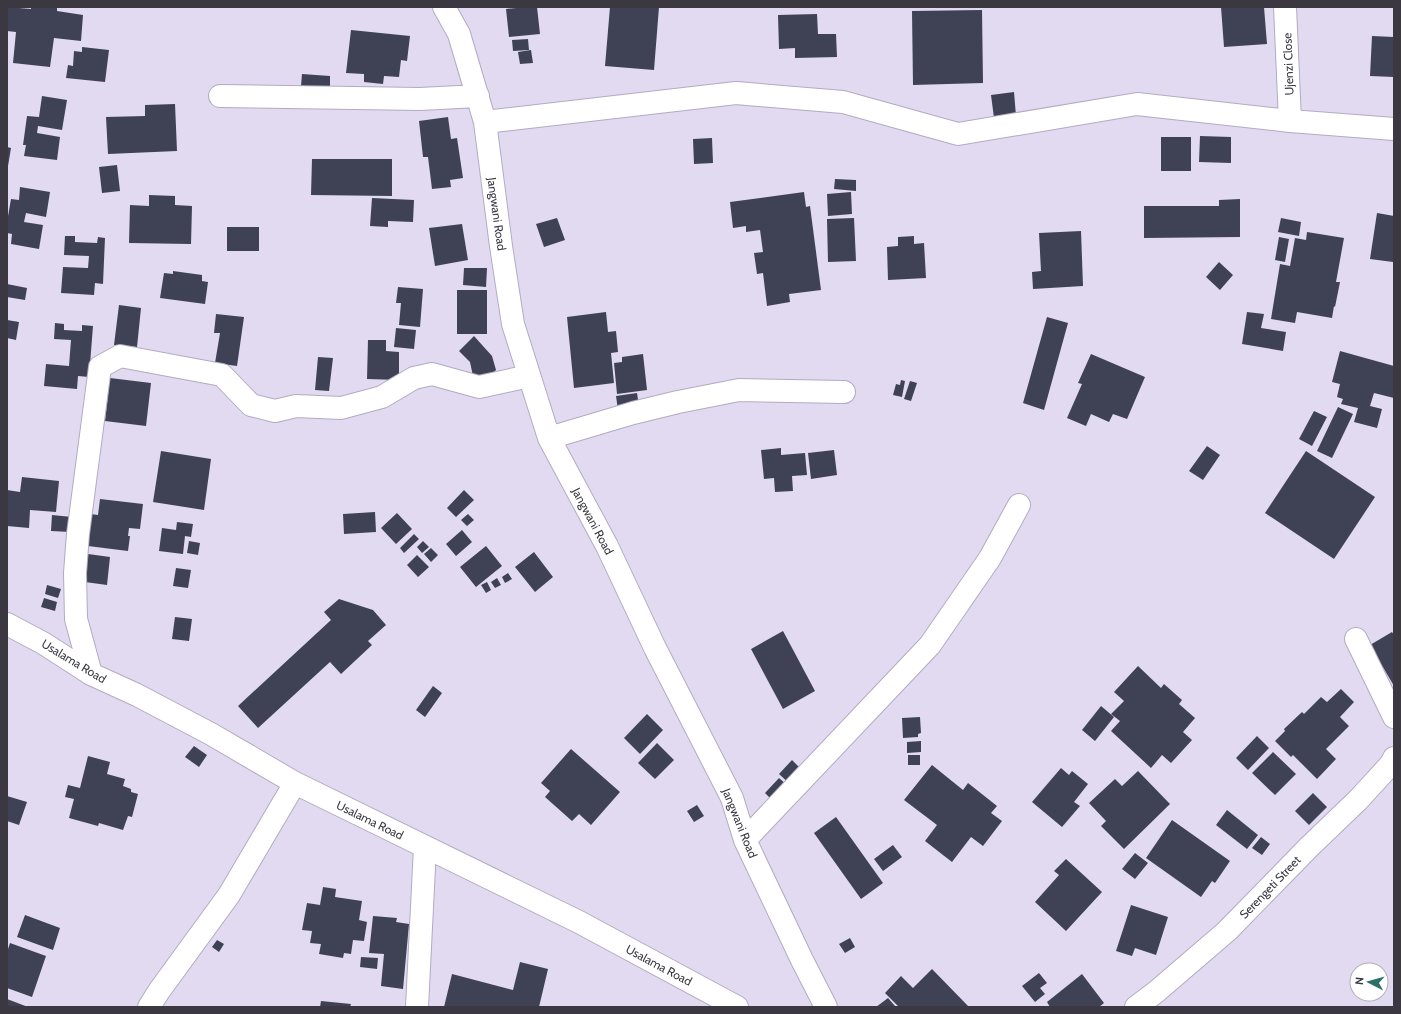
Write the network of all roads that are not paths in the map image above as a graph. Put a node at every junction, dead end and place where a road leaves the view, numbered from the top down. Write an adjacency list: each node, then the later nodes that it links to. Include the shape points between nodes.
1 (444, 7): 4 (street, Jangwani Road, via 459,34)
2 (1285, 7): 5 (street, Ujenzi Close)
3 (220, 96): 4 (street, via 420,99)
4 (478, 96): 6 (street, Jangwani Road)
5 (1290, 121): 6 (street, via 1137,104 958,134 843,102 736,93); 7 (street)
6 (485, 122): 8 (street, Jangwani Road, via 513,324)
7 (1394, 129)
8 (529, 376): 10 (street, Jangwani Road); 14 (street, via 479,387 432,374 414,378 382,397 341,408 296,406 274,411 251,405 222,375 120,356 100,367 75,574 76,619)
9 (844, 392): 10 (street, via 740,390 633,413)
10 (549, 438): 18 (street, Jangwani Road, via 607,546 732,798)
11 (1019, 505): 18 (street, via 990,558 930,646)
12 (7, 624): 14 (street, Usalama Road, via 43,643)
13 (1356, 639): 15 (street)
14 (91, 674): 17 (street, Usalama Road, via 211,734)
15 (1394, 717)
16 (1393, 764): 24 (street, Serengeti Street, via 1227,931)
17 (295, 783): 19 (street, Usalama Road); 20 (street, via 229,895)
18 (745, 840): 23 (street, Jangwani Road)
19 (425, 847): 21 (street); 22 (street, Usalama Road, via 580,922)
20 (149, 1007)
21 (417, 1007)
22 (737, 1007)
23 (826, 1007)
24 (1136, 1007)

